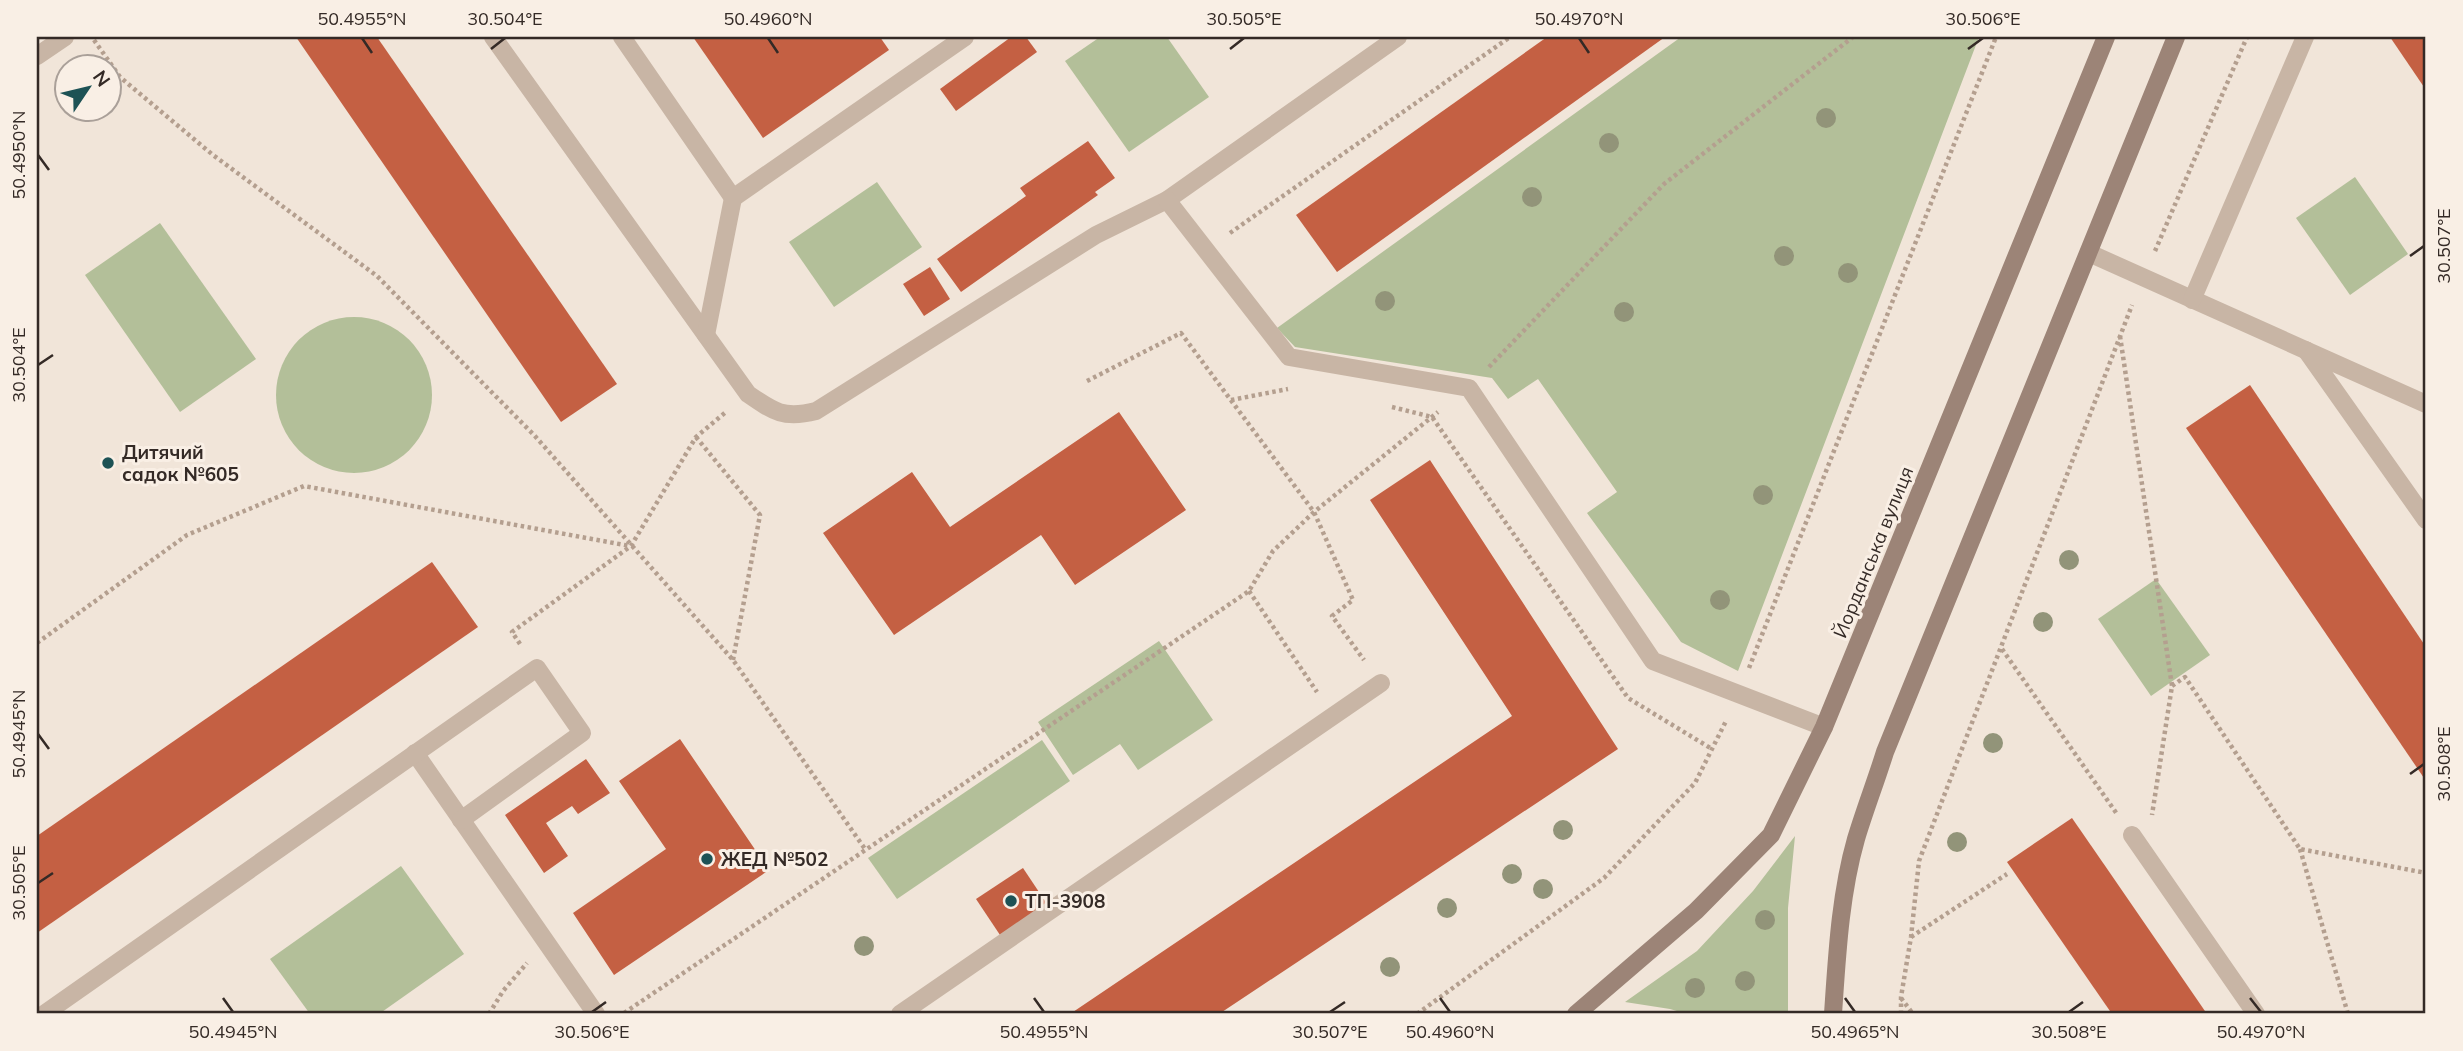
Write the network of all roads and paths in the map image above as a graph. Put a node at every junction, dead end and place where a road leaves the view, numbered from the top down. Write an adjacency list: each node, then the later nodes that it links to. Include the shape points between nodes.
1 (65, 37): 14 (lane)
2 (91, 37): 35 (path, via 120,77 213,155 377,276 534,435)
3 (493, 37): 21 (lane)
4 (622, 37): 15 (lane)
5 (965, 37): 15 (lane)
6 (1398, 37): 16 (lane)
7 (1510, 37): 17 (path)
8 (1853, 37): 26 (path, via 1664,184)
9 (1997, 37): 43 (path)
10 (2106, 37): 45 (main road, Йорданська вулиця)
11 (2176, 37): 18 (main road)
12 (2247, 37): 19 (path)
13 (2305, 37): 20 (lane)
14 (37, 56)
15 (733, 198): 21 (lane)
16 (1167, 200): 17 (lane); 27 (lane, via 1096,234 816,411 795,416 771,410)
17 (1206, 250): 26 (lane, via 1289,357)
18 (2089, 253): 19 (lane); 65 (main road, via 1885,752 1850,864)
19 (2144, 278): 20 (lane); 22 (path)
20 (2192, 300): 23 (lane)
21 (706, 335): 27 (lane)
22 (2120, 335): 38 (path); 42 (path)
23 (2306, 351): 29 (lane); 34 (lane)
24 (1087, 381): 28 (path, via 1181,333)
25 (1292, 388): 28 (path)
26 (1469, 388): 31 (path); 43 (lane, via 1653,662)
27 (748, 394): 32 (path)
28 (1231, 400): 33 (path)
29 (2426, 404)
30 (1381, 405): 31 (path)
31 (1432, 417): 33 (path); 46 (path, via 1628,698)
32 (696, 437): 35 (path); 39 (path, via 760,515)
33 (1314, 512): 36 (path, via 1273,551); 41 (path, via 1353,600 1332,615)
34 (2426, 520)
35 (631, 546): 37 (path, via 304,486 187,535); 39 (path); 40 (path, via 512,632)
36 (1249, 591): 44 (path); 50 (path)
37 (37, 643)
38 (2001, 648): 49 (path); 55 (path, via 1919,861)
39 (733, 660): 50 (path)
40 (537, 668): 47 (lane); 48 (lane, via 582,733)
41 (1381, 683): 44 (lane)
42 (2172, 685): 51 (path, via 2185,677); 52 (path)
43 (1738, 694): 45 (lane); 46 (path)
44 (1334, 716): 62 (lane)
45 (1824, 727): 64 (main road, Йорданська вулиця, via 1771,835 1696,911)
46 (1712, 749): 63 (path, via 1695,783 1604,878)
47 (415, 753): 48 (lane); 58 (lane)
48 (461, 820): 56 (lane)
49 (2132, 835): 52 (lane)
50 (865, 849): 61 (path)
51 (2300, 849): 53 (path); 69 (path)
52 (2146, 854): 68 (lane)
53 (2426, 873)
54 (2007, 874): 55 (path)
55 (1911, 937): 57 (path)
56 (545, 942): 59 (path); 60 (lane)
57 (1901, 997): 66 (path); 67 (path)
58 (44, 1014)
59 (489, 1014)
60 (596, 1014)
61 (622, 1014)
62 (900, 1014)
63 (1417, 1014)
64 (1576, 1014)
65 (1833, 1014)
66 (1901, 1014)
67 (1913, 1014)
68 (2256, 1014)
69 (2348, 1014)

